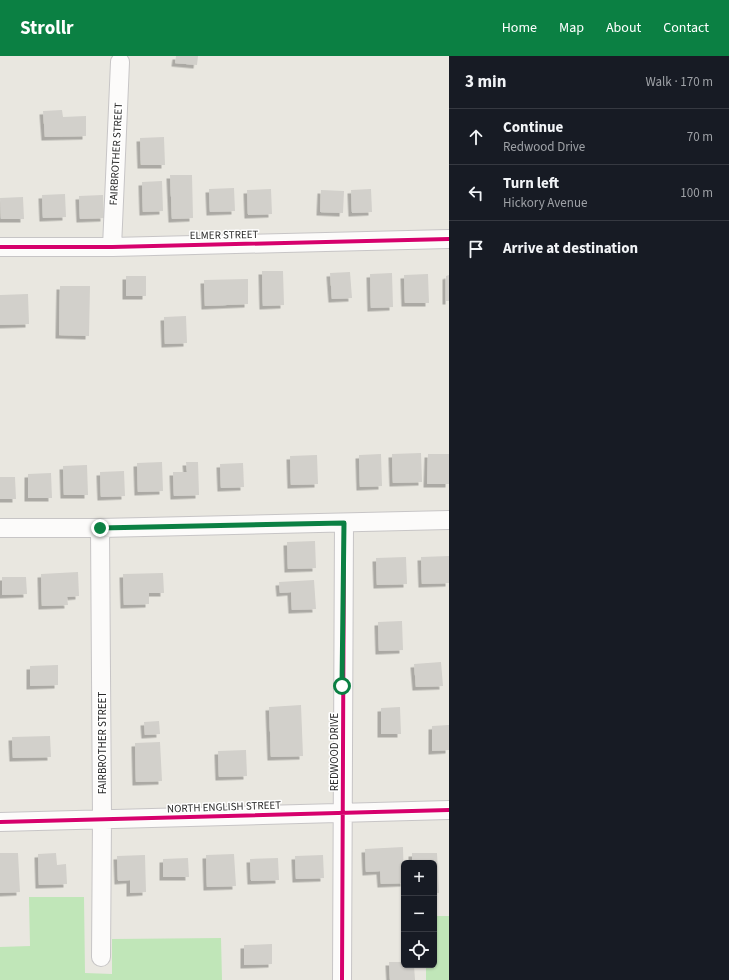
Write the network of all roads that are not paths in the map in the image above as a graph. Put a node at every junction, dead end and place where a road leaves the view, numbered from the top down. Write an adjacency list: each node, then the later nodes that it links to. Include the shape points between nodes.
1 (120, 62): 4 (street, FAIRBROTHER STREET)
2 (449, 239): 4 (street, ELMER STREET)
3 (0, 247): 4 (street, ELMER STREET)
4 (112, 247)
5 (449, 520): 6 (street)
6 (344, 523): 8 (street); 10 (street, REDWOOD DRIVE)
7 (0, 528): 8 (street)
8 (100, 528): 11 (street, FAIRBROTHER STREET)
9 (449, 810): 10 (street, NORTH ENGLISH STREET)
10 (343, 812): 11 (street, NORTH ENGLISH STREET); 14 (street, REDWOOD DRIVE)
11 (102, 819): 12 (street, NORTH ENGLISH STREET); 13 (street, FAIRBROTHER STREET)
12 (0, 822)
13 (101, 958)
14 (342, 980)

